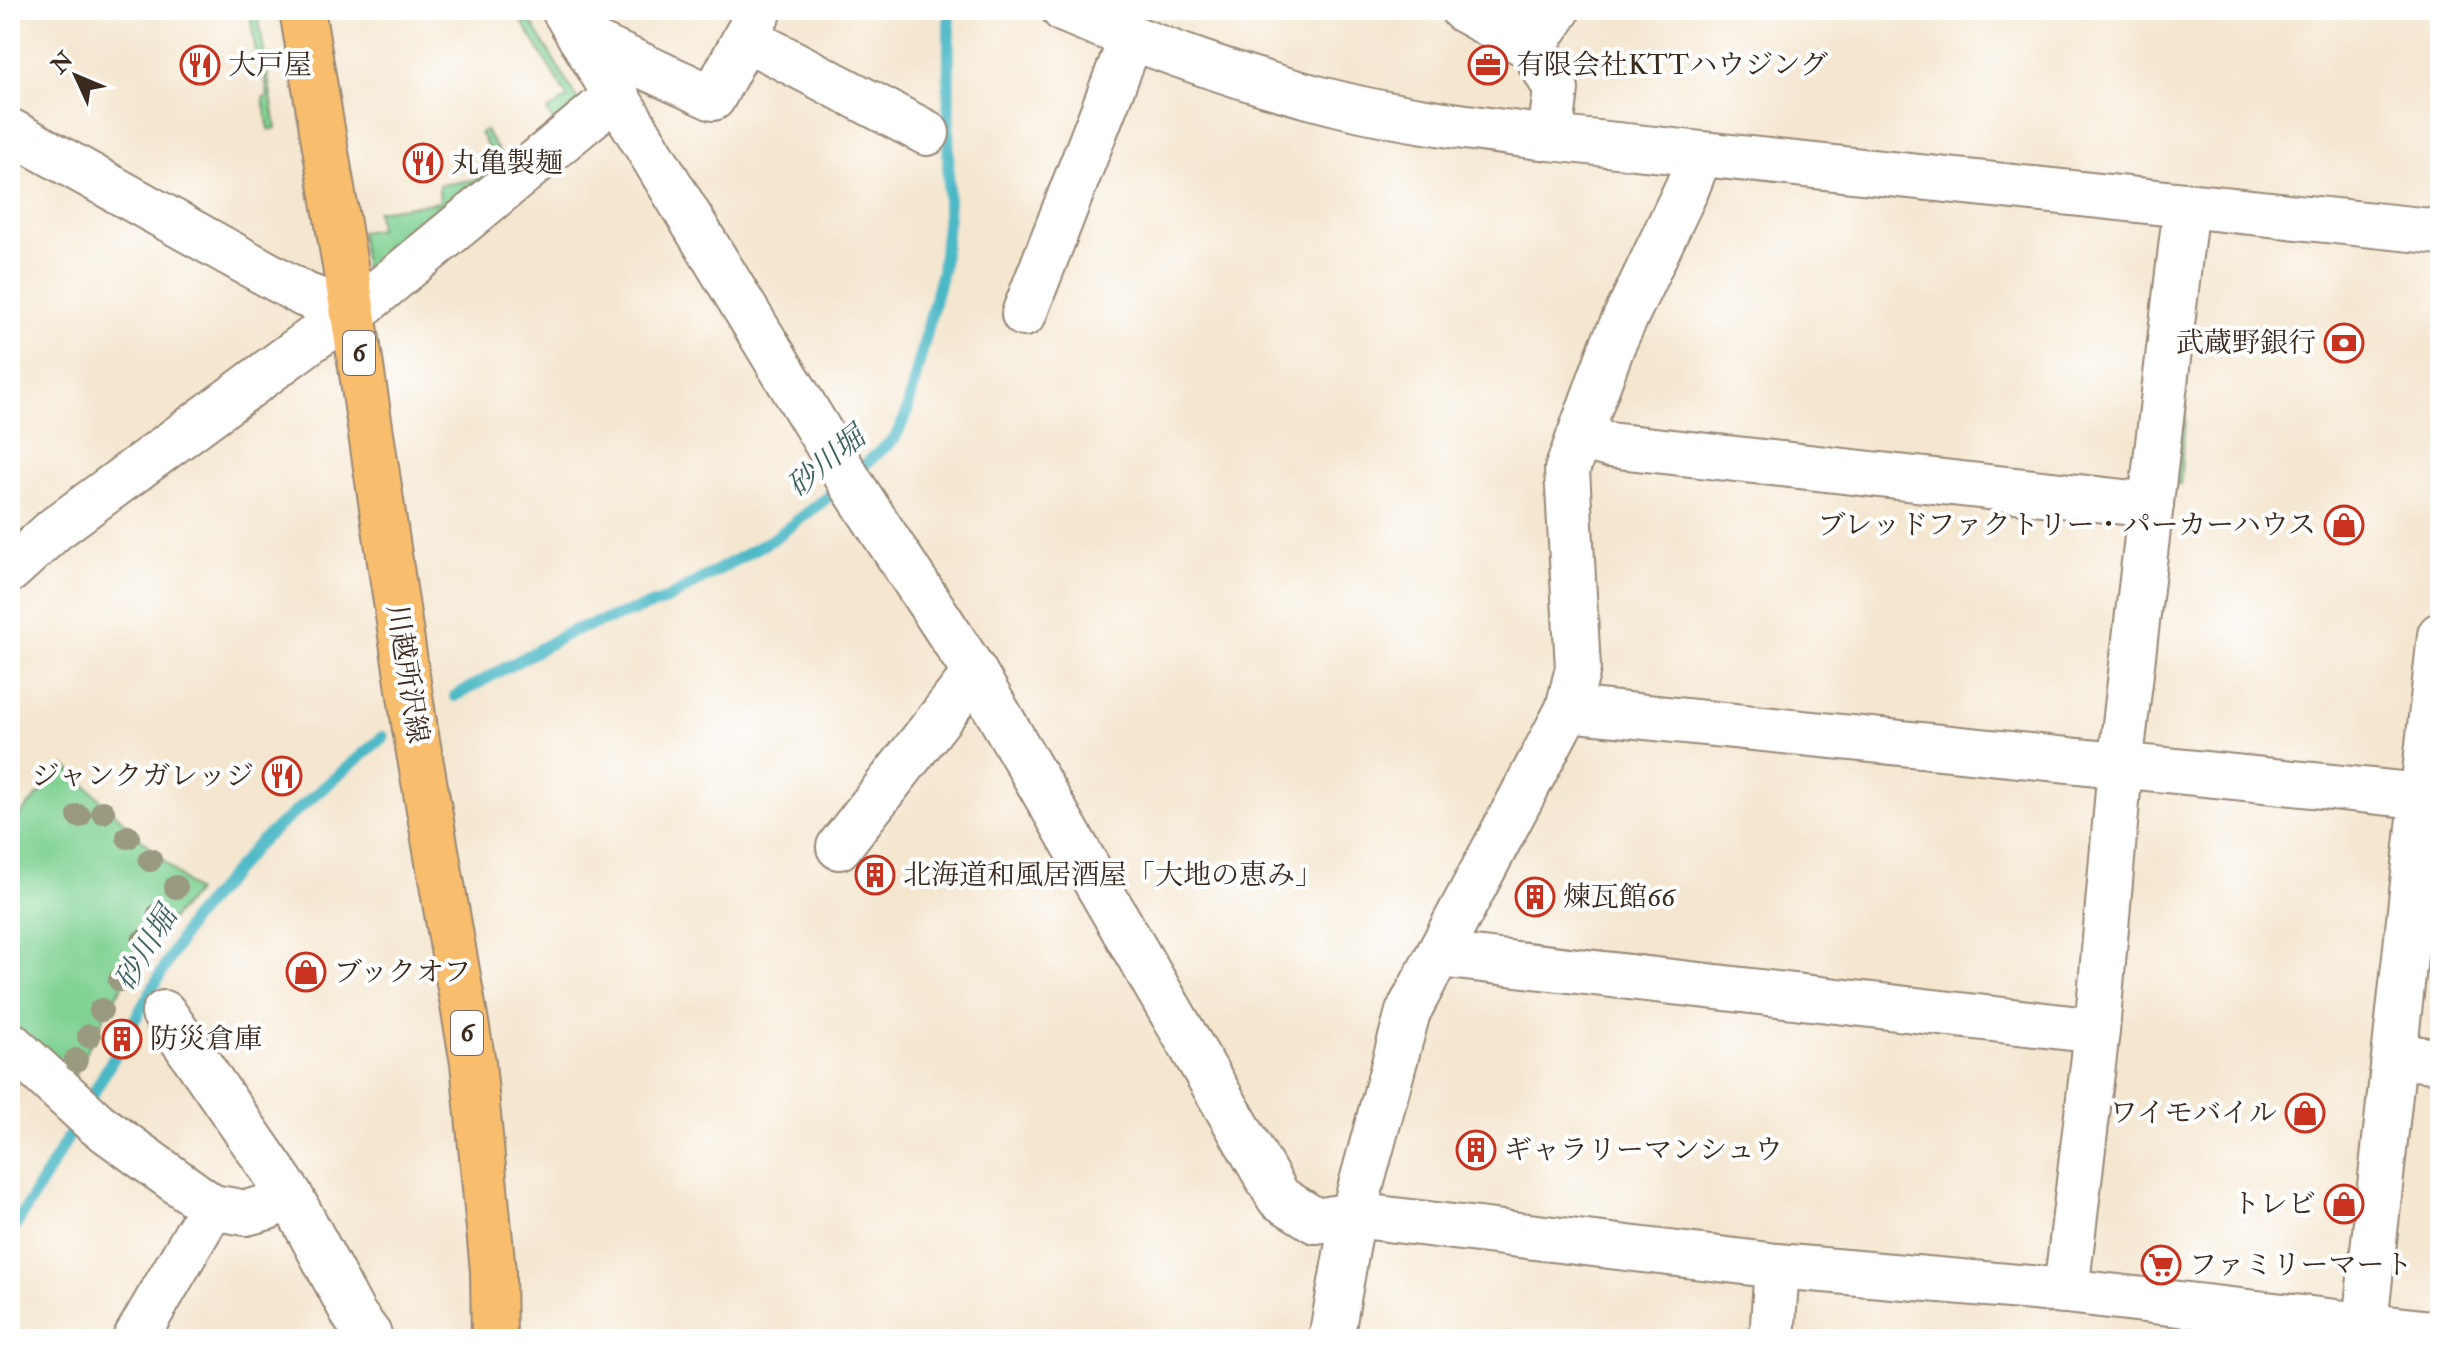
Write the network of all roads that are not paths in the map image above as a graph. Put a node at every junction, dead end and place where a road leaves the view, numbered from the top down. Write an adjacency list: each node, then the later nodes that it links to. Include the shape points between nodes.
1 (302, 10): 16 (main road, 川越所沢線 / 6)
2 (1064, 10): 7 (street)
3 (1463, 10): 8 (street)
4 (1558, 10): 8 (street)
5 (572, 23): 6 (street, via 713,98); 9 (street)
6 (752, 24): 11 (street)
7 (1131, 39): 12 (street, via 1341,104); 17 (street)
8 (1532, 48): 12 (street, via 1556,89)
9 (617, 95): 16 (street); 22 (street, via 858,493)
10 (10, 131): 16 (street, via 305,295)
11 (927, 133)
12 (1550, 138): 13 (street)
13 (1700, 155): 14 (street); 18 (street, via 1613,344)
14 (2186, 205): 15 (street); 19 (street)
15 (2440, 232)
16 (353, 313): 20 (street, via 55,529); 42 (main road, 川越所沢線 / 6, via 412,713 473,1063 493,1271)
17 (1024, 314)
18 (1579, 437): 19 (street, via 1609,445); 23 (street, via 1567,470 1578,668)
19 (2151, 505): 24 (street)
20 (10, 570)
21 (2440, 635): 25 (street)
22 (975, 673): 26 (street); 35 (street, via 1279,1198 1316,1221)
23 (1568, 709): 24 (street); 27 (street)
24 (2120, 767): 25 (street); 29 (street)
25 (2431, 796): 30 (street)
26 (839, 847)
27 (1439, 955): 29 (street); 35 (street, via 1408,1012)
28 (164, 1013): 33 (street)
29 (2097, 1031): 37 (street)
30 (2395, 1056): 31 (street); 38 (street)
31 (2440, 1061)
32 (16, 1063): 34 (street)
33 (290, 1195): 34 (street, via 246,1213); 40 (street)
34 (212, 1207): 41 (street)
35 (1353, 1215): 36 (street); 43 (street)
36 (1777, 1266): 37 (street); 44 (street)
37 (2066, 1291): 38 (street)
38 (2362, 1334): 39 (street)
39 (2440, 1334)
40 (371, 1338)
41 (135, 1339)
42 (494, 1339)
43 (1331, 1339)
44 (1772, 1339)

